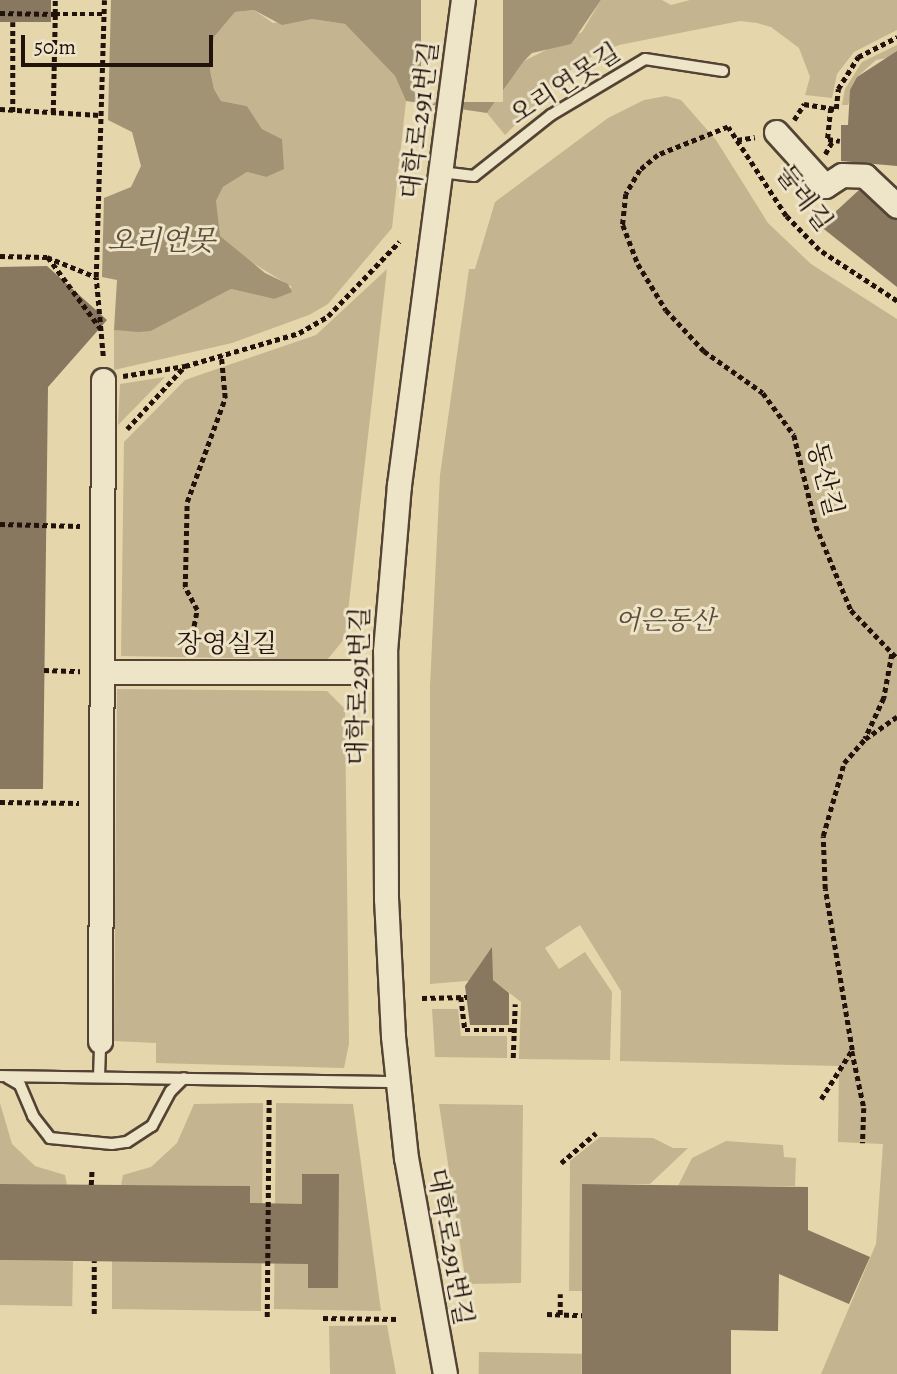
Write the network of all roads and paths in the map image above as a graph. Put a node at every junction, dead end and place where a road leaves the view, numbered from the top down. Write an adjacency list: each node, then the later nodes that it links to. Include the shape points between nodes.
1 (55, 0): 5 (path)
2 (104, 0): 6 (path)
3 (463, 0): 18 (street, 대학로291번길)
4 (0, 13): 5 (path)
5 (55, 14): 6 (path); 13 (path)
6 (103, 14): 14 (path)
7 (13, 22): 12 (path)
8 (897, 37): 10 (path, via 858,57 838,89 836,109)
9 (723, 71): 18 (lane, 오리연못길, via 645,59 551,115 474,176)
10 (831, 108): 16 (path, via 804,104 789,126); 17 (path, via 828,139)
11 (0, 109): 12 (path)
12 (13, 112): 13 (path)
13 (53, 113): 14 (path)
14 (100, 115): 23 (path)
15 (728, 127): 24 (path, 둘레길, via 786,216 819,250); 32 (path, 동산길, via 677,144 640,170 626,194 623,225 638,264 666,310 704,351 763,393 794,435 816,526 851,610)
16 (776, 132): 19 (street, via 825,186 842,174 865,176)
17 (840, 141)
18 (441, 172): 51 (street, 대학로291번길, via 399,485 385,651 386,899)
19 (897, 206)
20 (399, 242): 26 (path, via 328,316 299,333)
21 (0, 256): 22 (path)
22 (47, 257): 23 (path); 25 (path)
23 (96, 277): 25 (path)
24 (897, 302)
25 (104, 332): 28 (path)
26 (221, 355): 27 (path); 37 (path, via 225,398 187,502 185,587 197,610)
27 (185, 366): 28 (path); 29 (path)
28 (103, 380): 29 (street)
29 (103, 455): 31 (street)
30 (0, 524): 31 (path)
31 (102, 527): 35 (street)
32 (892, 654): 33 (path, 동산길); 39 (path, via 884,698)
33 (897, 658)
34 (44, 670): 35 (path)
35 (102, 672): 37 (street, 장영실길); 41 (street)
36 (353, 672): 37 (street, 장영실길)
37 (183, 673)
38 (897, 717): 39 (path)
39 (865, 740): 46 (path, via 844,763 823,836 825,889)
40 (0, 802): 41 (path)
41 (100, 803): 45 (street)
42 (422, 998): 44 (path, via 464,997 465,1030)
43 (515, 1004): 44 (path)
44 (514, 1030): 47 (path)
45 (100, 1041): 49 (lane)
46 (852, 1050): 53 (path); 55 (path, via 864,1108)
47 (513, 1058)
48 (3, 1076): 49 (lane); 50 (lane, via 20,1085 33,1116 50,1138 112,1144 127,1142 152,1126 171,1091)
49 (99, 1077): 50 (lane)
50 (184, 1078): 51 (lane)
51 (400, 1082): 68 (street, 대학로291번길, via 406,1158)
52 (269, 1097): 65 (path)
53 (821, 1099)
54 (596, 1133): 56 (path)
55 (863, 1143)
56 (561, 1163)
57 (92, 1168): 58 (path)
58 (91, 1185)
59 (94, 1261): 61 (path)
60 (560, 1294): 63 (path)
61 (94, 1314)
62 (547, 1314): 63 (path)
63 (559, 1315): 64 (path)
64 (582, 1315)
65 (267, 1317)
66 (323, 1318): 67 (path)
67 (398, 1320)
68 (445, 1374)

